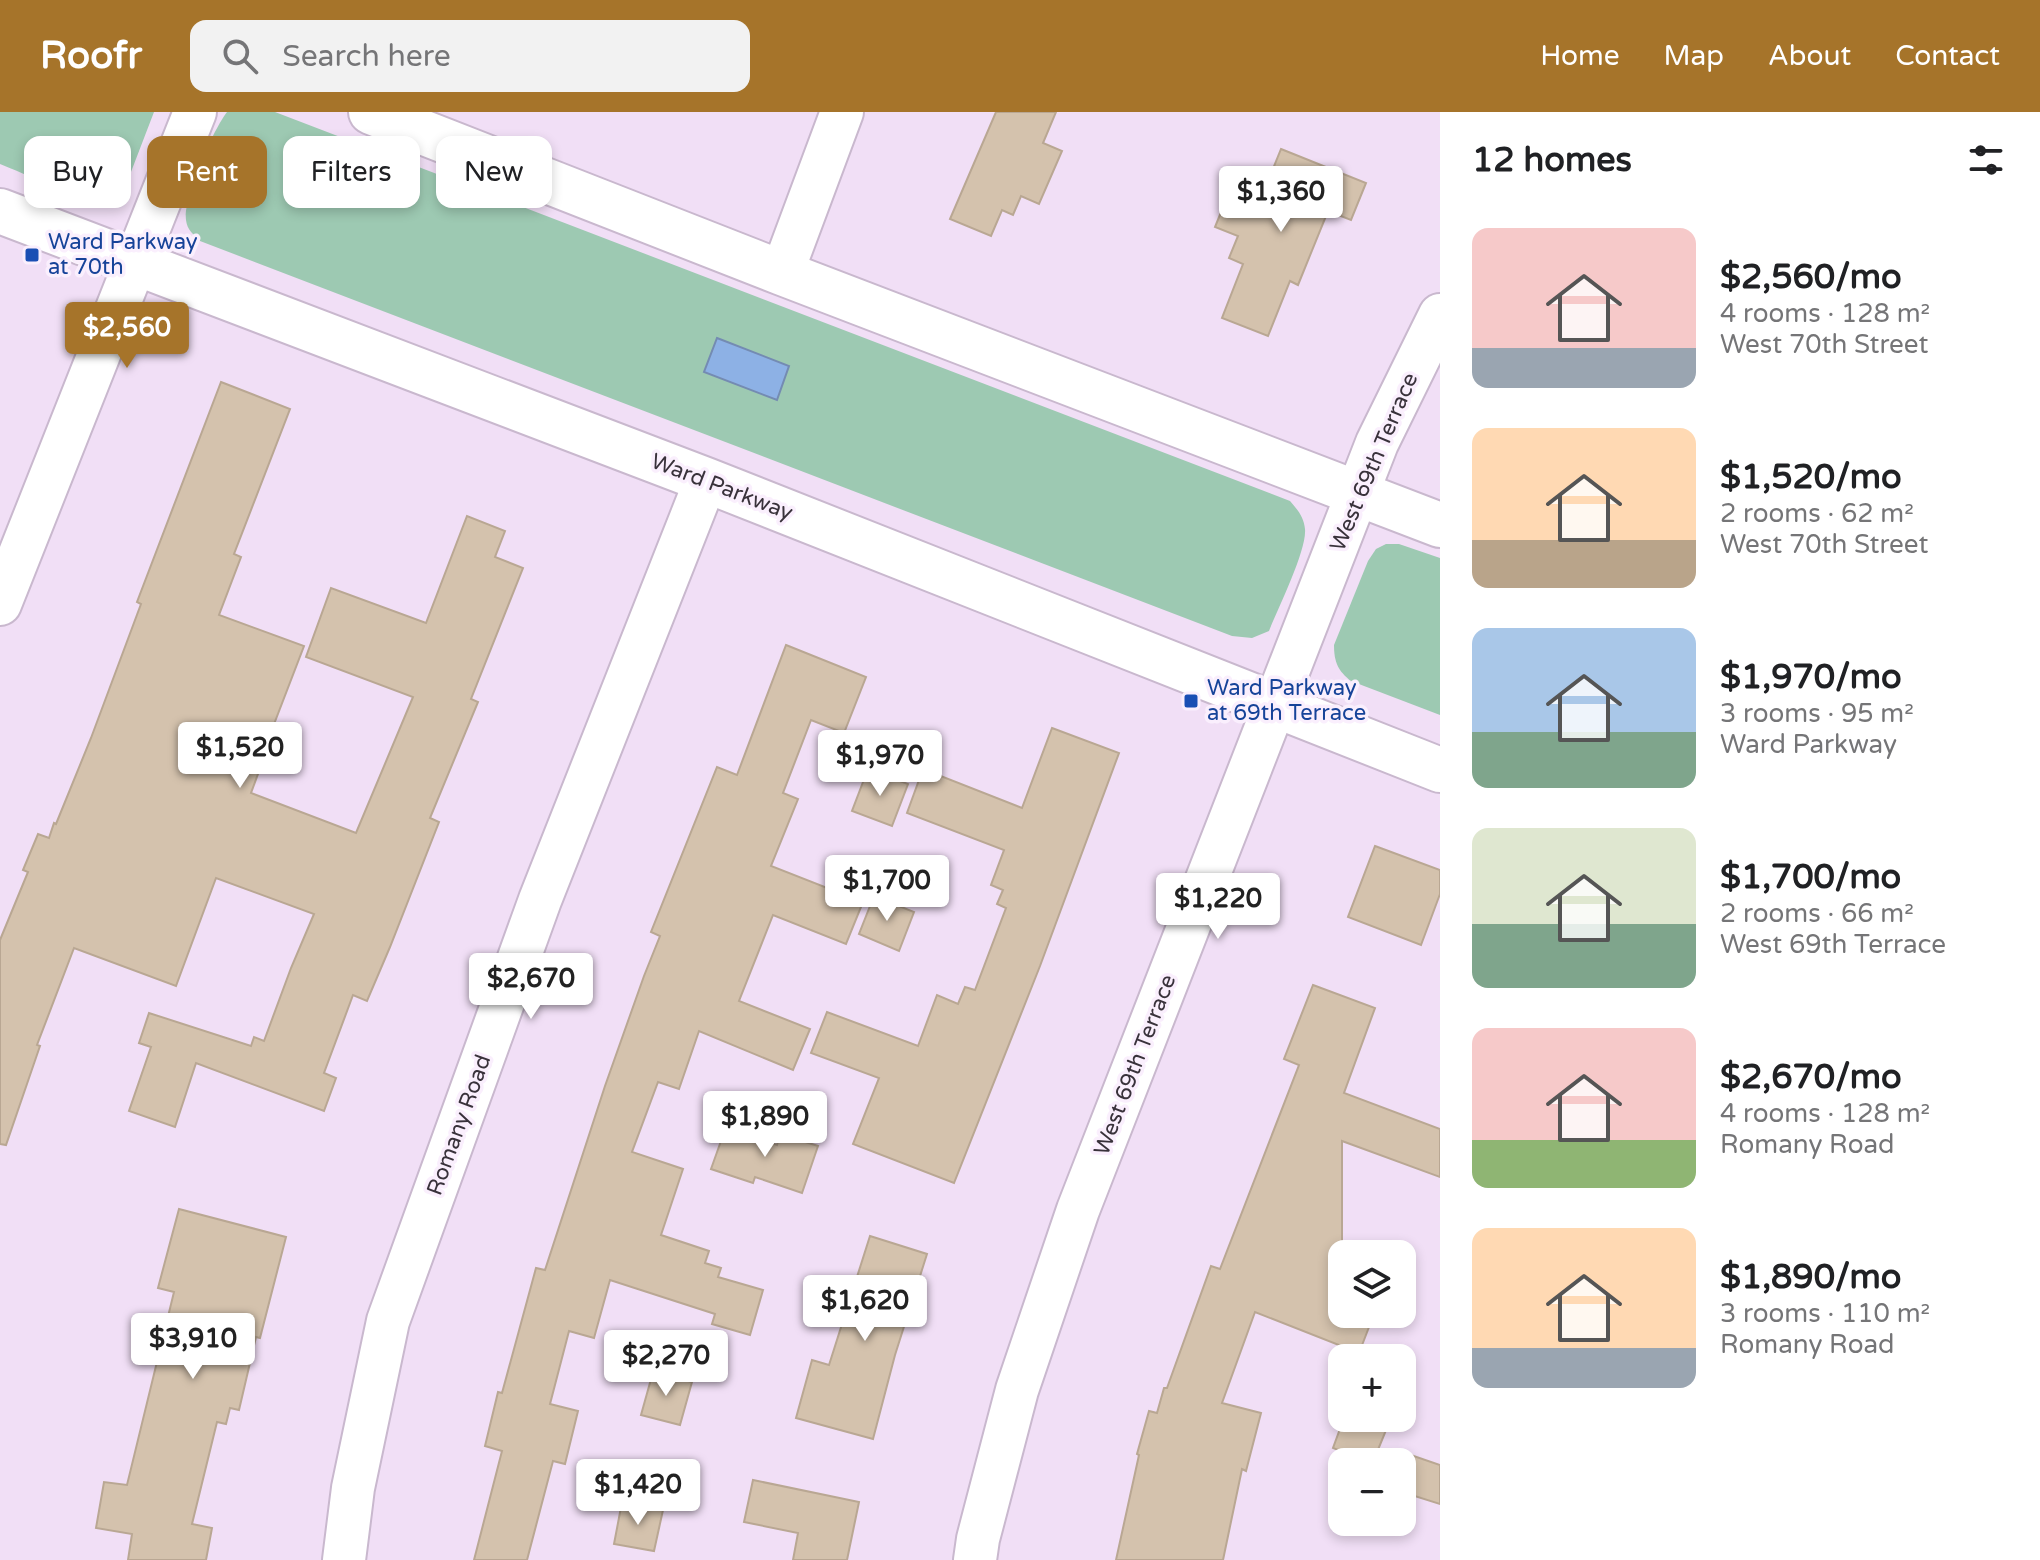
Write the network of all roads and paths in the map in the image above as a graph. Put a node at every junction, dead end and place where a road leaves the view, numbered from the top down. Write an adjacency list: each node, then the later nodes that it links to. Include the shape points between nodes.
1 (195, 112): 5 (street)
2 (371, 112): 6 (main road)
3 (842, 112): 6 (street)
4 (0, 211): 5 (main road, Ward Parkway)
5 (134, 263): 8 (main road, Ward Parkway); 11 (street)
6 (782, 273): 9 (main road)
7 (1440, 315): 9 (street, West 69th Terrace, via 1377,443)
8 (706, 480): 12 (main road, Ward Parkway); 14 (street, Romany Road, via 540,900 388,1321 353,1488)
9 (1359, 493): 10 (main road); 12 (street, West 69th Terrace)
10 (1440, 525)
11 (0, 604)
12 (1274, 706): 13 (main road, Ward Parkway); 15 (street, West 69th Terrace, via 1078,1210 1017,1390)
13 (1440, 770)
14 (344, 1560)
15 (975, 1560)

